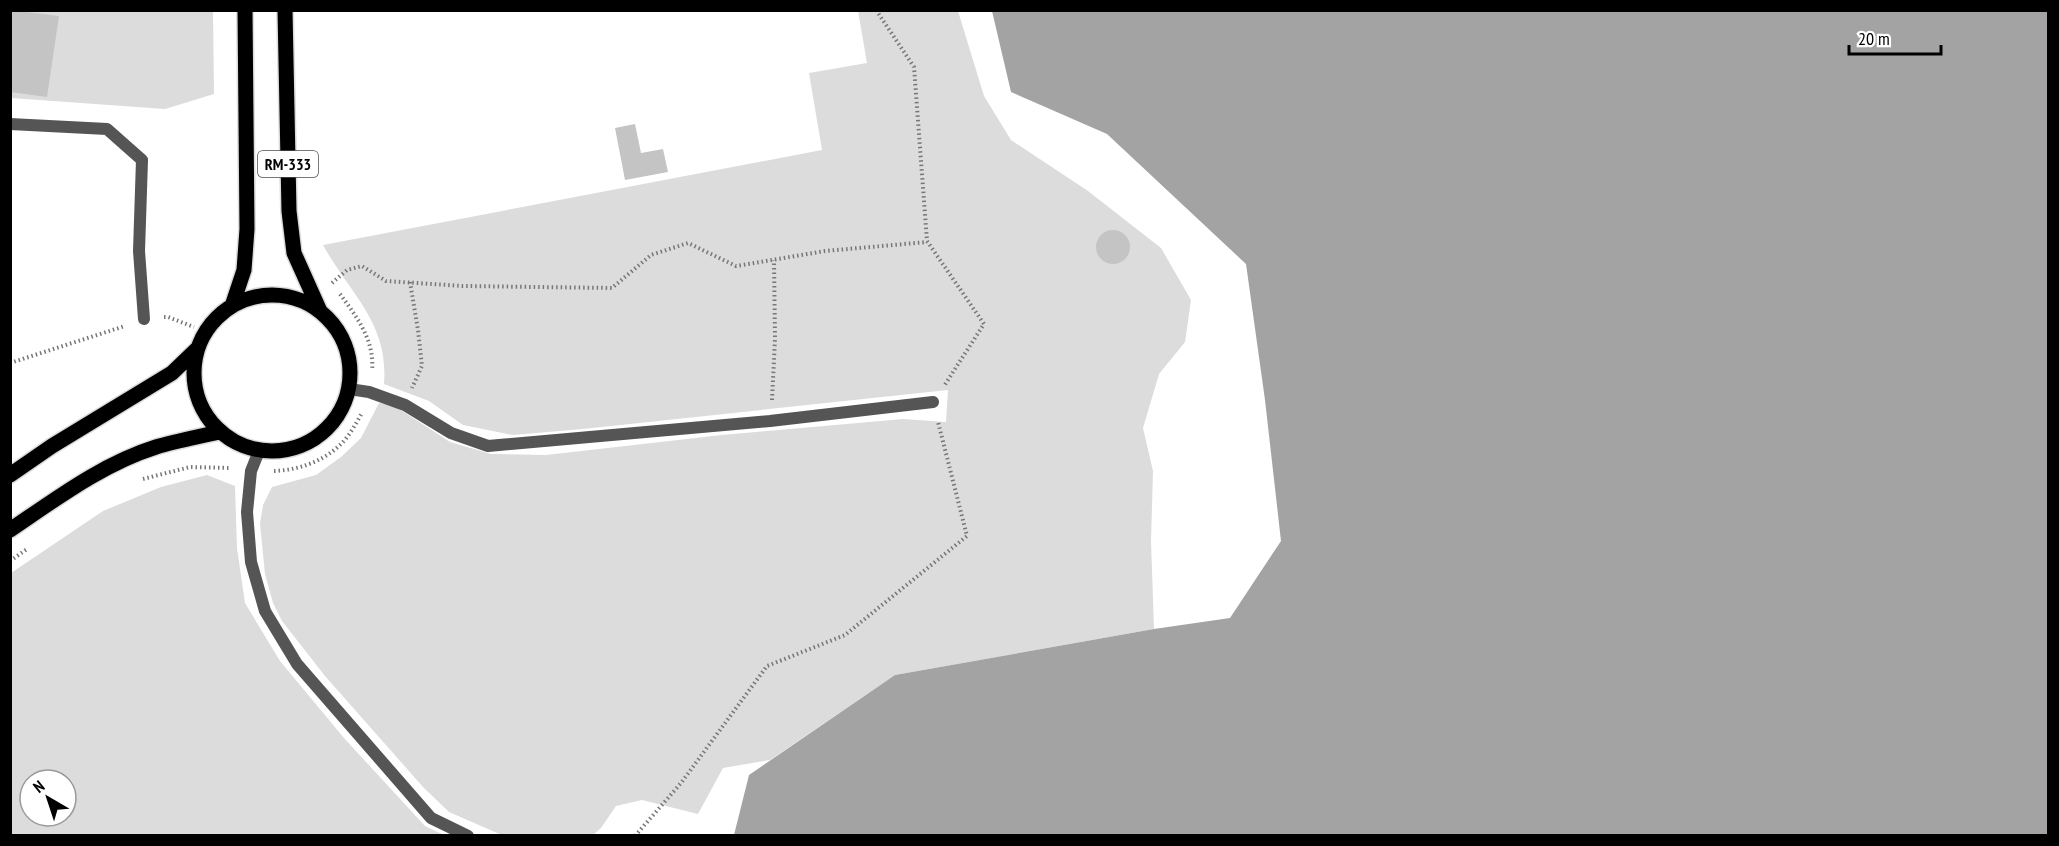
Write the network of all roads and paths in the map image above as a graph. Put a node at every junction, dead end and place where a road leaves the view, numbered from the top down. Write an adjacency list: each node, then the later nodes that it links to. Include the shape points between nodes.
1 (246, 10): 10 (main road, RM-333, via 248,229 244,270)
2 (285, 10): 11 (main road, RM-333, via 289,211 294,254)
3 (876, 10): 5 (path, via 914,66)
4 (10, 124): 12 (street, via 106,129 142,160 139,251)
5 (927, 242): 6 (path); 18 (path, via 984,324)
6 (774, 260): 8 (path, via 736,266 688,243 651,255 612,288); 20 (path)
7 (326, 276): 9 (path)
8 (410, 282): 9 (path, via 386,281 362,266 347,270); 19 (path, via 422,366)
9 (331, 283): 11 (path); 17 (path, via 366,332 373,364)
10 (232, 306): 11 (main road, RM-333, via 254,297 277,295 300,300); 13 (main road, RM-333)
11 (320, 311): 16 (main road, RM-333, via 346,346)
12 (144, 320): 13 (path, via 168,317); 15 (path)
13 (206, 332): 14 (main road, RM-333)
14 (197, 349): 21 (main road, RM-333, via 196,393); 24 (main road, RM-333, via 172,374)
15 (10, 363)
16 (349, 388): 17 (street); 22 (main road, RM-333, via 341,411 326,430 306,444 283,451)
17 (369, 392): 19 (street); 23 (path, via 364,411 342,444 317,462 287,471)
18 (933, 402): 20 (street); 30 (path, via 967,536 845,635 767,666 681,783)
19 (405, 405): 20 (street, via 451,434 488,446)
20 (770, 421)
21 (219, 432): 22 (main road, RM-333, via 237,444); 26 (main road, via 155,447 115,464)
22 (259, 451): 23 (street)
23 (251, 471): 25 (path, via 190,467); 29 (street, via 247,512 251,562 270,620 297,664 431,818)
24 (10, 475)
25 (135, 481)
26 (10, 530)
27 (28, 549): 28 (path)
28 (10, 561)
29 (468, 836)
30 (636, 836)

